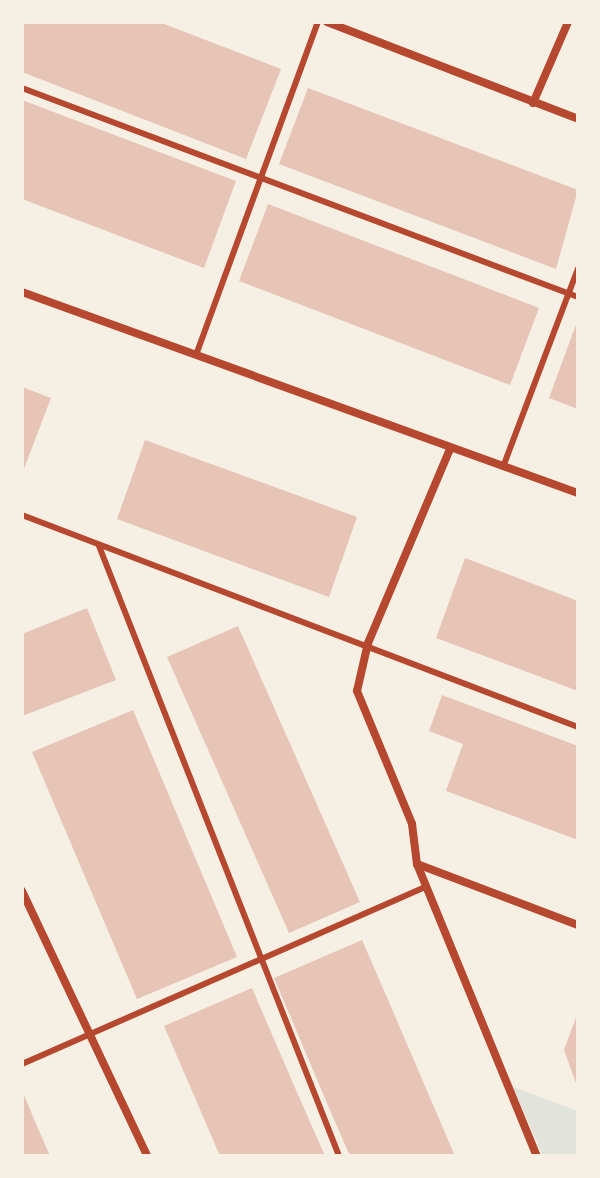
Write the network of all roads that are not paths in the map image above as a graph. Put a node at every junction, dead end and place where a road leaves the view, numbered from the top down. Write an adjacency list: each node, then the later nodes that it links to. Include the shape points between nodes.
1 (318, 22): 7 (lane)
2 (327, 22): 5 (street)
3 (568, 22): 5 (street)
4 (22, 88): 7 (lane)
5 (533, 103): 6 (street)
6 (578, 119)
7 (260, 178): 10 (lane); 12 (lane)
8 (578, 269): 10 (lane)
9 (22, 292): 12 (street)
10 (569, 293): 11 (lane); 14 (lane)
11 (578, 297)
12 (196, 355): 13 (street)
13 (450, 449): 14 (street); 18 (street)
14 (503, 467): 15 (street)
15 (578, 493)
16 (22, 515): 17 (lane)
17 (99, 546): 18 (lane); 24 (lane)
18 (368, 643): 19 (lane); 20 (street, via 357,691 412,824)
19 (578, 727)
20 (417, 864): 21 (street); 23 (street)
21 (426, 887): 24 (lane); 29 (street)
22 (23, 894): 25 (street)
23 (578, 925)
24 (261, 957): 25 (lane); 28 (lane)
25 (92, 1034): 26 (lane); 27 (street)
26 (22, 1064)
27 (147, 1156)
28 (339, 1156)
29 (537, 1156)

